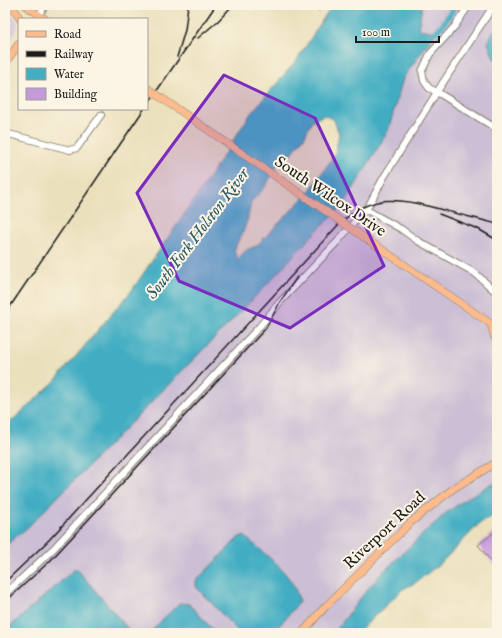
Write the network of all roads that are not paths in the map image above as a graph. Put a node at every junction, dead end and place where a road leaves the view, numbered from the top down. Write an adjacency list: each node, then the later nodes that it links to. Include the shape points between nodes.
1 (12, 5): 7 (main road)
2 (25, 5): 6 (main road)
3 (46, 5): 6 (street)
4 (469, 5): 11 (street, via 455,26 430,54 422,71 424,82)
5 (494, 5): 11 (street)
6 (37, 17)
7 (19, 18)
8 (18, 44): 9 (main road)
9 (5, 64)
10 (148, 89): 17 (main road, South Wilcox Drive, bridge)
11 (437, 92): 13 (street); 15 (street)
12 (101, 114): 14 (street, via 77,148 70,150)
13 (497, 129)
14 (5, 133)
15 (365, 209): 16 (street, via 475,273); 20 (street, via 54,548)
16 (497, 293)
17 (494, 326): 18 (main road, via 494,336)
18 (497, 340)
19 (497, 462): 21 (main road, Riverport Road, via 454,488 411,522)
20 (5, 594)
21 (302, 633)

